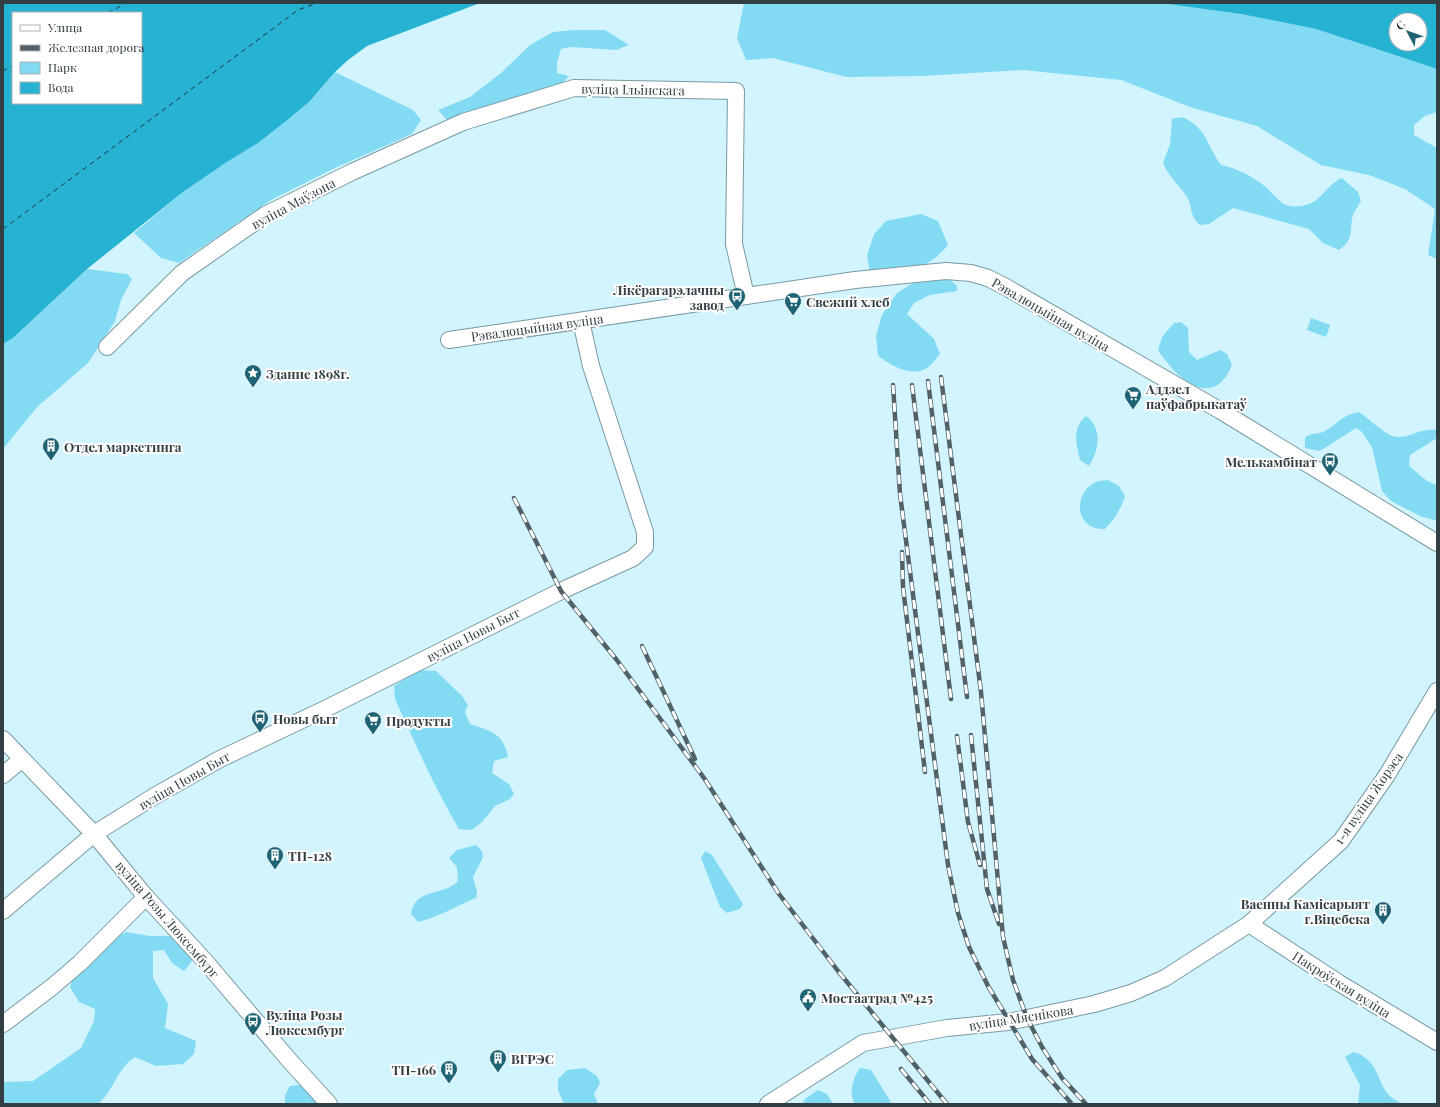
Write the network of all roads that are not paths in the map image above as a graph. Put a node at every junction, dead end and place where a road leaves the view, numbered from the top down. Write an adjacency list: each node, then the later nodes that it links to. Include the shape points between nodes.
1 (463, 122): 2 (street, вуліца Ільінскага, via 574,88 736,91 734,244); 5 (street, вуліца Маўзона, via 265,215 182,273)
2 (746, 296): 3 (street, Рэвалюцыйная вуліца); 6 (street, Рэвалюцыйная вуліца, via 855,280 946,271 971,273 988,278 1220,411)
3 (581, 321): 4 (street, Рэвалюцыйная вуліца); 11 (street, вуліца Новы Быт, via 591,366 645,532 645,547 633,558 561,590 328,708 218,760)
4 (449, 340)
5 (107, 347)
6 (1437, 543)
7 (1437, 691): 14 (street, 1-я вуліца Жорэса, via 1387,775 1341,841)
8 (3, 739): 9 (street, вуліца Розы Люксембург)
9 (22, 760): 10 (street); 11 (street, вуліца Розы Люксембург)
10 (3, 776)
11 (94, 834): 12 (street, вуліца Розы Люксембург); 13 (street, вуліца Новы Быт)
12 (146, 897): 15 (street, via 80,963); 17 (street, вуліца Розы Люксембург)
13 (3, 911)
14 (1249, 924): 16 (street, Пакроўская вуліца, via 1339,983); 18 (street, вуліца Мяснікова, via 1165,978 1094,1004 1008,1022 947,1028 863,1043)
15 (3, 1024)
16 (1437, 1042)
17 (329, 1104)
18 (768, 1104)

